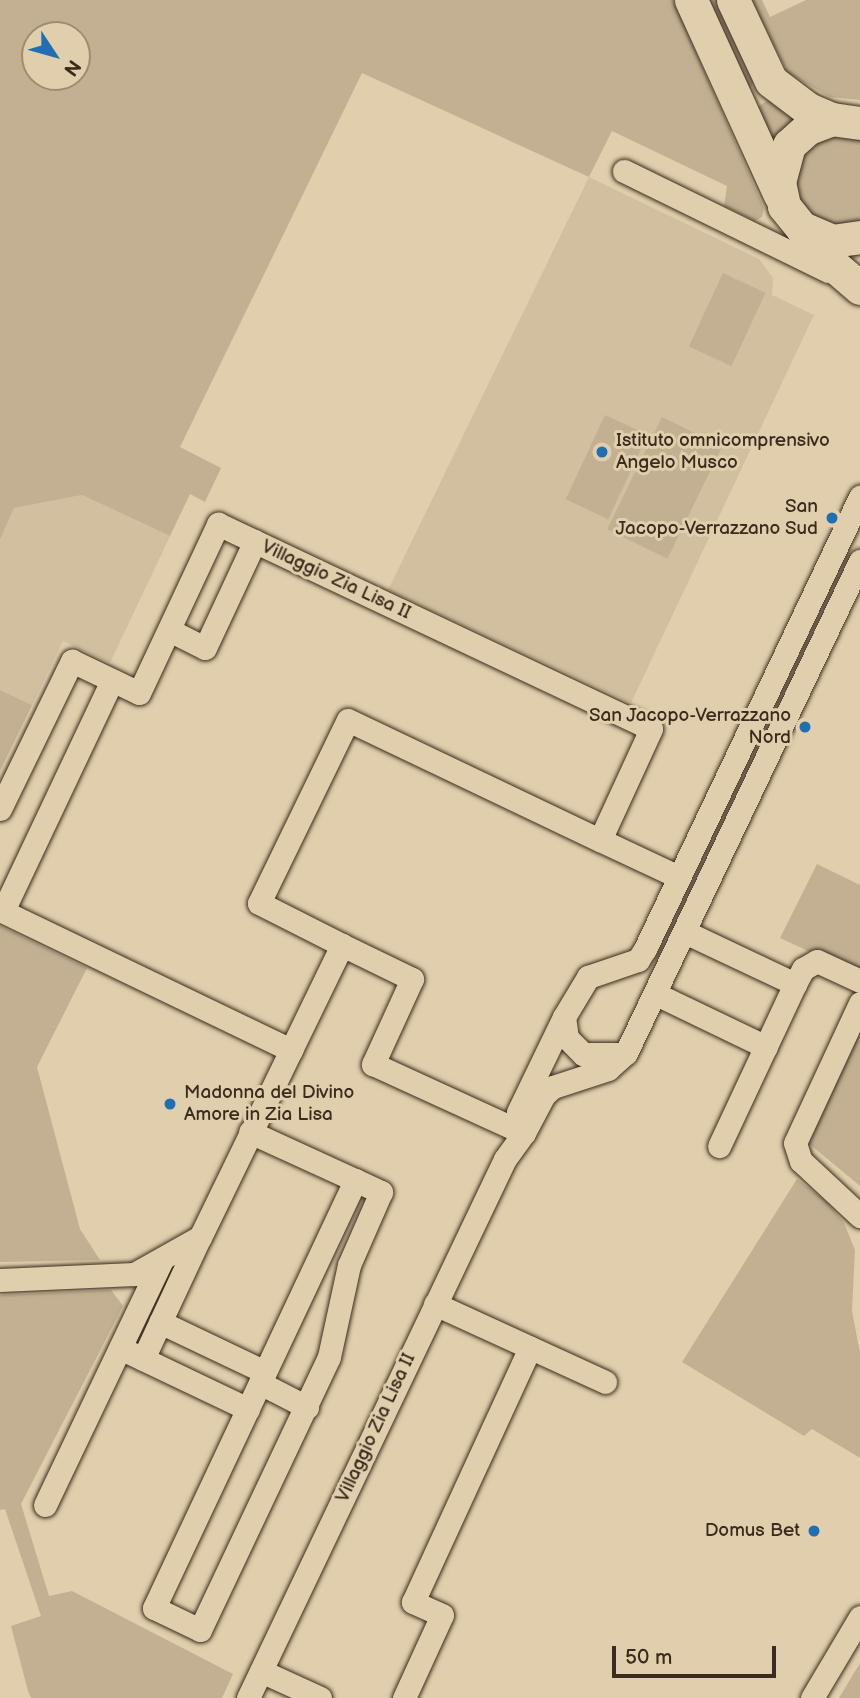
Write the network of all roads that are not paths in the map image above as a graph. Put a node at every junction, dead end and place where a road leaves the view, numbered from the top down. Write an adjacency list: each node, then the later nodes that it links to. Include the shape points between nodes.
1 (691, 0): 5 (main road)
2 (733, 0): 3 (main road, via 771,81 808,109)
3 (852, 120): 5 (main road, via 808,128 789,145 779,169)
4 (624, 171): 7 (street)
5 (789, 210): 6 (main road, via 832,241); 7 (street); 8 (main road, via 817,251)
6 (860, 237)
7 (770, 243): 8 (street)
8 (855, 285)
9 (860, 497): 16 (street)
10 (255, 541): 12 (street, Villaggio Zia Lisa II, via 218,524); 12 (street, via 205,648); 15 (street, Villaggio Zia Lisa II, via 651,729)
11 (860, 561): 18 (street)
12 (169, 630): 13 (street, Villaggio Zia Lisa II, via 139,693)
13 (112, 680): 14 (street, Villaggio Zia Lisa II, via 72,662); 17 (street)
14 (0, 809)
15 (600, 840): 16 (street); 19 (street, via 348,720 259,904)
16 (677, 876): 24 (street, via 638,960 588,976)
17 (2, 910): 26 (street)
18 (685, 932): 21 (street); 22 (street)
19 (342, 945): 26 (street); 28 (street, via 412,979 373,1064)
20 (860, 981): 21 (street, via 817,961 803,969)
21 (795, 984): 25 (street)
22 (656, 994): 25 (street); 27 (street)
23 (860, 1003): 32 (street, via 795,1143 801,1161)
24 (564, 1017): 27 (street, via 566,1038 583,1054 611,1058); 28 (street)
25 (766, 1048): 30 (street)
26 (291, 1050): 29 (street)
27 (626, 1053): 28 (street, via 608,1069 553,1087)
28 (518, 1130): 36 (street, Villaggio Zia Lisa II)
29 (250, 1132): 31 (street); 33 (street)
30 (719, 1146)
31 (355, 1180): 41 (street); 43 (street, via 382,1192 349,1265 330,1357)
32 (860, 1216)
33 (200, 1237): 34 (street); 37 (street)
34 (162, 1260): 35 (street, via 134,1273); 38 (street)
35 (0, 1280)
36 (435, 1304): 39 (street); 47 (street, Villaggio Zia Lisa II)
37 (160, 1322): 40 (street); 41 (street)
38 (120, 1348): 40 (street); 45 (street)
39 (530, 1348): 42 (street); 50 (street, via 413,1602 442,1615)
40 (143, 1359): 44 (street)
41 (262, 1378): 43 (street); 44 (street)
42 (605, 1382)
43 (307, 1407): 44 (street, via 200,1630 154,1608)
44 (247, 1409)
45 (45, 1505)
46 (860, 1617): 51 (street)
47 (261, 1671): 48 (street, Villaggio Zia Lisa II); 49 (street)
48 (248, 1698)
49 (320, 1698)
50 (404, 1698)
51 (813, 1698)

